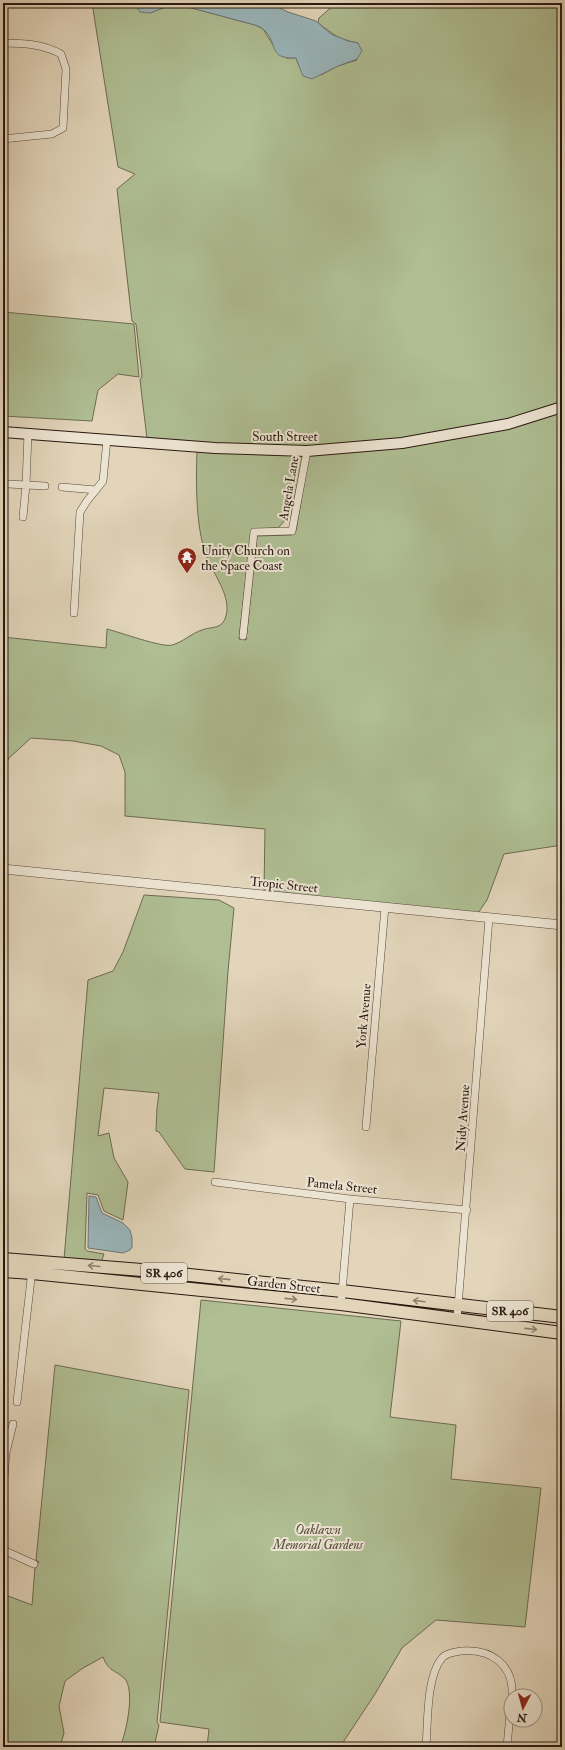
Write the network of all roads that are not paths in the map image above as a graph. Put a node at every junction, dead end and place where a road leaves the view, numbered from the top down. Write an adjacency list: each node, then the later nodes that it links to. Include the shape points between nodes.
1 (3, 43): 2 (street, via 50,48 61,54 66,69 63,128 52,134)
2 (3, 139)
3 (562, 407): 7 (main road, South Street, via 508,424 402,443)
4 (3, 432): 5 (main road, South Street)
5 (28, 433): 6 (main road, South Street); 9 (street)
6 (107, 439): 7 (main road, South Street, via 215,448); 12 (street, via 103,482)
7 (307, 451): 15 (street, Angela Lane, via 292,531 254,532)
8 (8, 484): 9 (street)
9 (26, 485): 10 (street); 13 (street)
10 (45, 486)
11 (62, 488): 12 (street)
12 (96, 490): 14 (street, via 80,512)
13 (23, 517)
14 (74, 613)
15 (243, 636)
16 (3, 869): 17 (street, Tropic Street)
17 (385, 907): 18 (street, Tropic Street); 20 (street, York Avenue)
18 (489, 918): 19 (street, Tropic Street); 23 (street, Nidy Avenue)
19 (562, 925)
20 (366, 1127)
21 (215, 1182): 22 (street, Pamela Street)
22 (350, 1199): 23 (street, Pamela Street); 31 (street)
23 (467, 1210): 35 (street, Nidy Avenue)
24 (3, 1258): 25 (main road, Garden Street / SR 406)
25 (34, 1260): 26 (main road, Garden Street / SR 406, one-way to 25); 28 (street)
26 (142, 1270): 29 (main road, Garden Street / SR 406, one-way to 26); 30 (street)
27 (3, 1271): 28 (main road, Garden Street / SR 406)
28 (32, 1273): 30 (main road, Garden Street / SR 406); 40 (street)
29 (262, 1283): 31 (main road, Garden Street / SR 406); 32 (street)
30 (140, 1284): 32 (main road, Garden Street / SR 406)
31 (342, 1291): 33 (main road, Garden Street / SR 406); 34 (street)
32 (261, 1296): 34 (main road, Garden Street / SR 406, one-way to 34)
33 (398, 1298): 35 (main road, Garden Street / SR 406, one-way to 33); 36 (street)
34 (341, 1304): 36 (main road, Garden Street / SR 406)
35 (458, 1305): 37 (main road, Garden Street / SR 406); 38 (street, Nidy Avenue)
36 (396, 1312): 38 (main road, Garden Street / SR 406)
37 (562, 1317)
38 (457, 1319): 39 (main road, Garden Street / SR 406, one-way to 39)
39 (562, 1332)
40 (17, 1402)
41 (14, 1424): 42 (street)
42 (5, 1453): 43 (street)
43 (3, 1491)
44 (3, 1550): 45 (street)
45 (34, 1564)
46 (512, 1688): 50 (street, via 507,1671 498,1659 488,1653 452,1652 442,1657 434,1672 430,1690)
47 (509, 1728): 51 (street)
48 (3, 1746): 49 (street)
49 (9, 1747)
50 (426, 1747)
51 (507, 1747)

